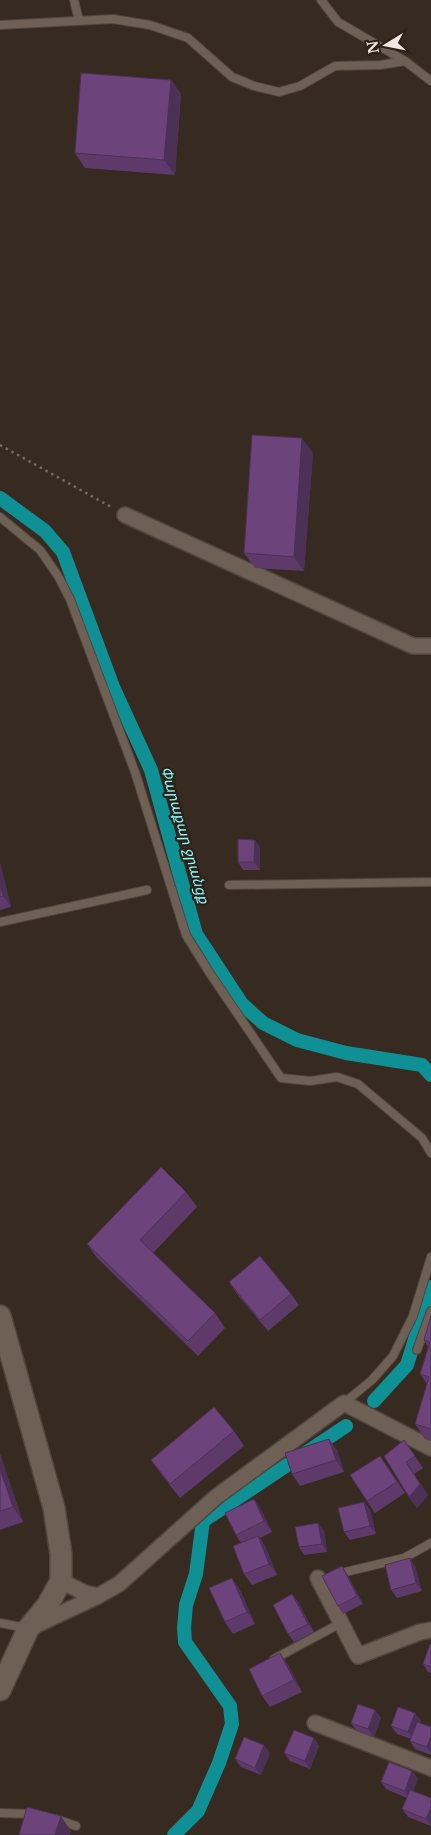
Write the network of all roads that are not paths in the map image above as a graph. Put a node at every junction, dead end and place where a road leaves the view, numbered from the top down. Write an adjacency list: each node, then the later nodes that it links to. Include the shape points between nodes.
1 (74, 0): 3 (lane)
2 (321, 0): 5 (lane, via 338,22)
3 (79, 21): 4 (lane); 5 (lane, via 113,19 150,25 188,38 232,77 279,92 300,86 335,66)
4 (0, 25)
5 (405, 61): 6 (lane)
6 (431, 81)
7 (125, 515): 9 (street, via 413,646)
8 (0, 517): 14 (lane, via 40,550 70,600 135,772 186,935 267,1060 281,1078 310,1081 337,1078 358,1084 422,1138)
9 (431, 646)
10 (431, 882): 11 (lane)
11 (229, 886)
12 (147, 890): 13 (lane)
13 (0, 922)
14 (431, 1153)
15 (431, 1256): 19 (lane, via 413,1316 393,1356 372,1380)
16 (431, 1311): 18 (lane)
17 (0, 1316): 23 (street, via 54,1508)
18 (417, 1350)
19 (344, 1403): 20 (street); 24 (street, via 216,1497 119,1584)
20 (431, 1448)
21 (431, 1543): 22 (lane, via 404,1558)
22 (318, 1578): 26 (street)
23 (62, 1581): 24 (street); 27 (street)
24 (98, 1596): 27 (street)
25 (0, 1623): 27 (lane)
26 (341, 1623): 28 (street, via 358,1656); 29 (lane)
27 (28, 1629): 30 (street)
28 (431, 1630)
29 (264, 1664)
30 (0, 1690)
31 (315, 1723): 32 (street)
32 (431, 1768)
33 (0, 1813): 34 (lane)
34 (40, 1814)
35 (49, 1817): 36 (lane)
36 (76, 1826)

